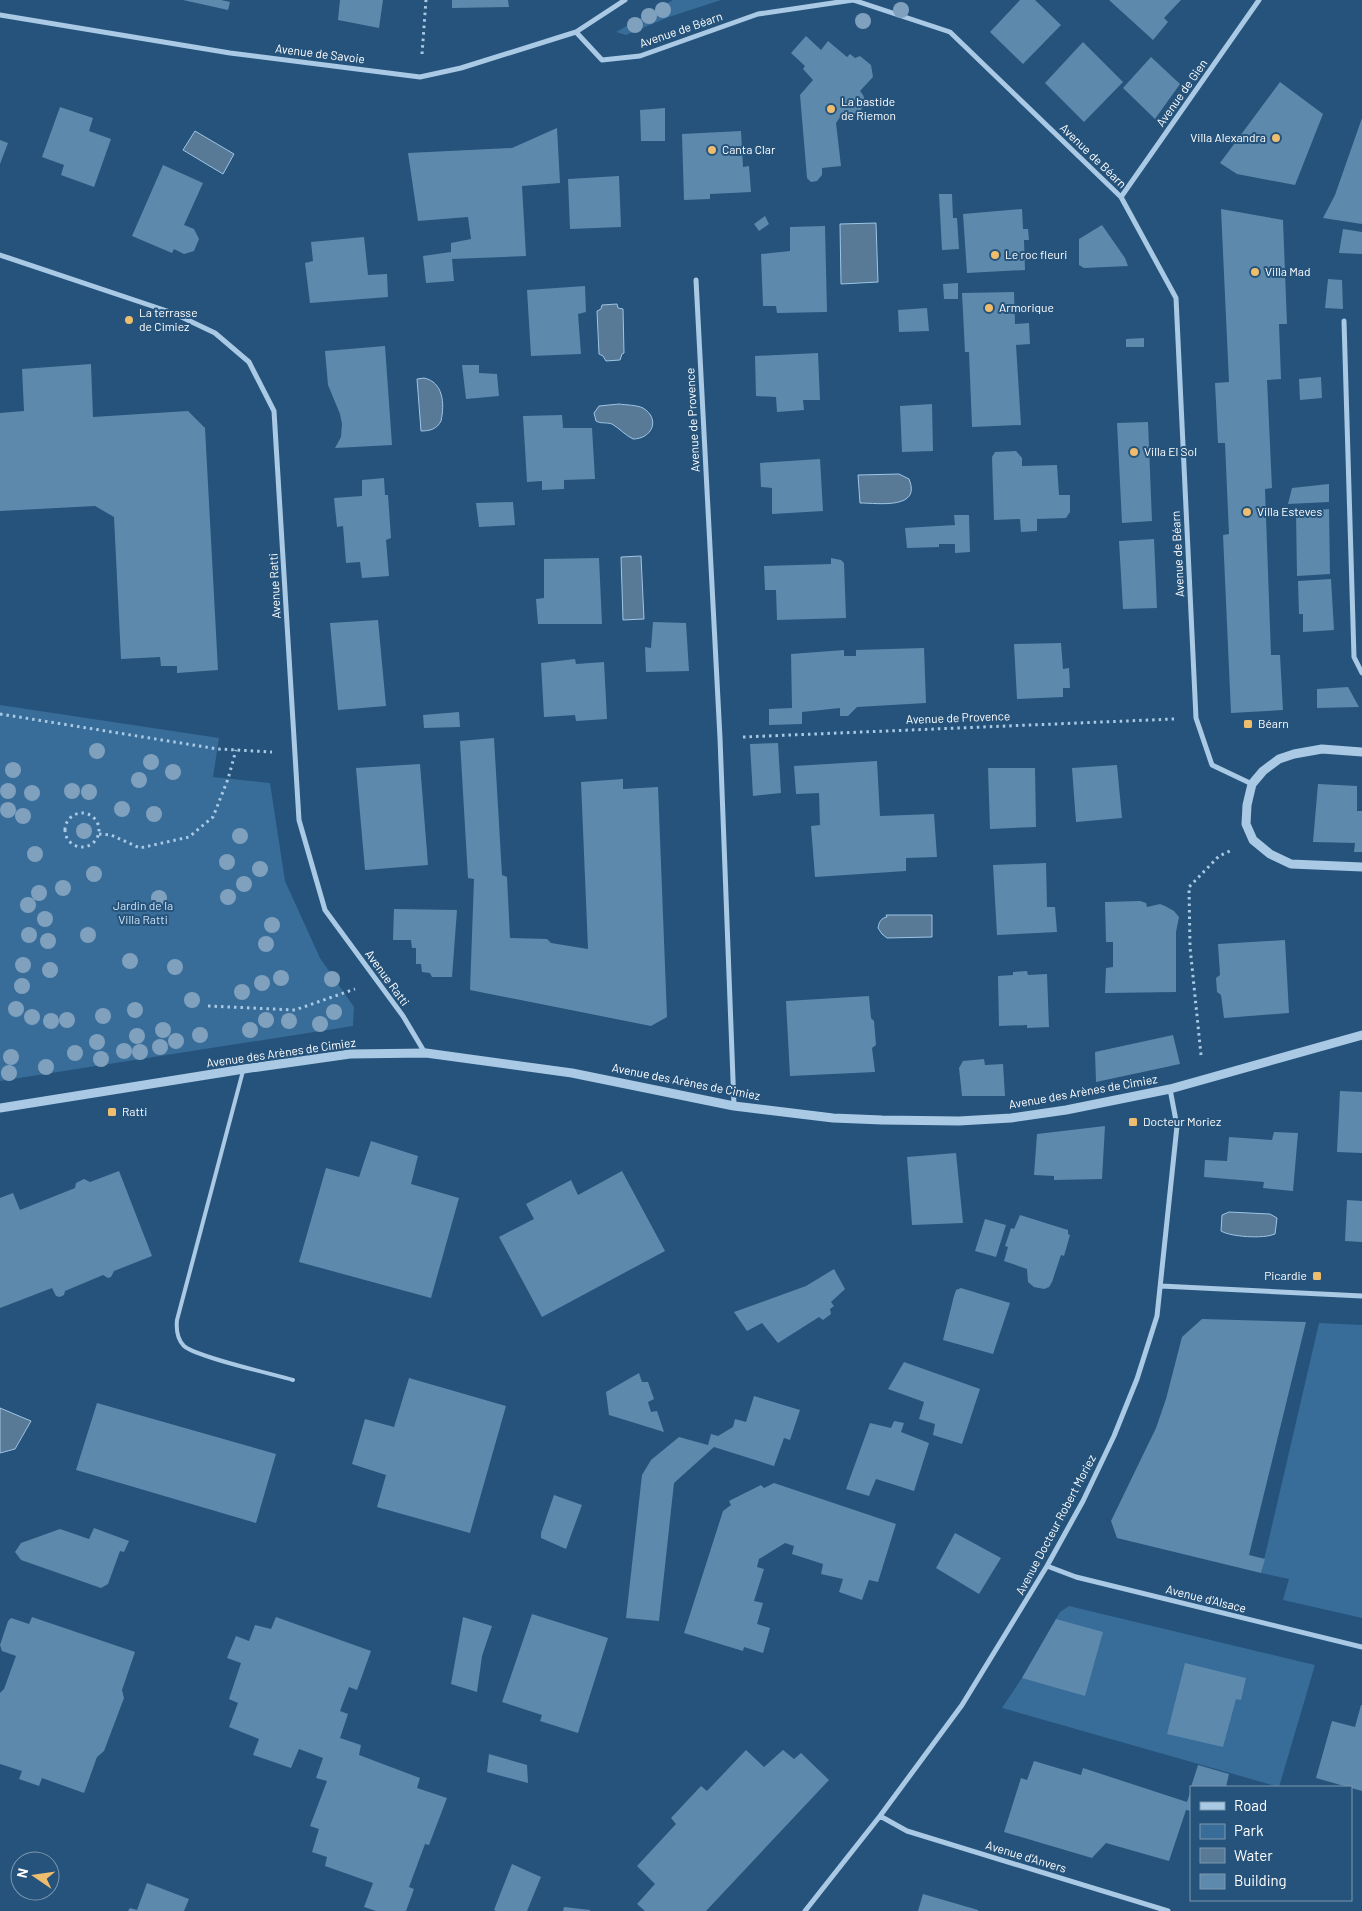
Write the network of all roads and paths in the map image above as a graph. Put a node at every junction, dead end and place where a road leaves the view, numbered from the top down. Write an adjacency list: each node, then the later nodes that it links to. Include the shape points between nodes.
1 (426, 0): 6 (path)
2 (625, 0): 5 (street, Avenue de Savoie)
3 (1259, 0): 7 (street, Avenue de Gien)
4 (0, 15): 6 (street, Avenue de Savoie, via 230,53)
5 (576, 32): 6 (street, Avenue de Savoie, via 461,68); 7 (street, Avenue de Béarn, via 602,60 640,56 758,14 854,0 950,32)
6 (420, 77)
7 (1122, 197): 13 (street, Avenue de Béarn, via 1176,298)
8 (0, 255): 17 (street, Avenue Ratti, via 173,313 215,333 249,362 274,411)
9 (696, 280): 14 (street, Avenue de Provence)
10 (1344, 321): 11 (street, via 1354,657)
11 (1362, 673)
12 (0, 714): 15 (path)
13 (1196, 718): 14 (path, Avenue de Provence); 18 (street, Avenue de Béarn, via 1212,765)
14 (720, 738): 29 (street, Avenue de Provence)
15 (236, 750): 17 (path); 19 (path, via 213,817 189,837 140,848 111,835)
16 (1362, 752): 18 (street, via 1322,749 1294,754 1279,759)
17 (295, 754): 22 (street, Avenue Ratti, via 299,820 325,910)
18 (1252, 784): 20 (street, via 1246,824)
19 (99, 834): 19 (path, via 97,822 84,813 73,815 65,829 72,844 83,846 93,843)
20 (1253, 840): 21 (street, via 1270,854 1291,864); 27 (path, via 1219,856 1189,887 1190,947)
21 (1362, 867)
22 (377, 981): 23 (path, via 295,1010); 25 (street, Avenue Ratti)
23 (208, 1006)
24 (1362, 1035): 27 (street, Avenue des Arènes de Cimiez)
25 (426, 1053): 26 (street, Avenue des Arènes de Cimiez, via 350,1054); 29 (street, Avenue des Arènes de Cimiez, via 572,1073)
26 (244, 1068): 30 (street, Avenue des Arènes de Cimiez); 33 (lane, via 176,1330 178,1338 191,1351)
27 (1204, 1080): 28 (street, Avenue des Arènes de Cimiez)
28 (1170, 1089): 29 (street, Avenue des Arènes de Cimiez, via 1066,1110 959,1121 833,1118); 31 (street, Avenue Docteur Robert Moriez, via 1177,1126)
29 (734, 1106)
30 (0, 1108)
31 (1162, 1286): 32 (street); 34 (street, Avenue Docteur Robert Moriez, via 1157,1316 1114,1436)
32 (1362, 1296)
33 (293, 1380)
34 (1047, 1566): 35 (street, Avenue d'Alsace, via 1076,1577); 36 (street, Avenue Docteur Robert Moriez, via 962,1705)
35 (1362, 1647)
36 (880, 1816): 37 (street, Avenue Docteur Robert Moriez); 38 (street, Avenue d'Anvers, via 908,1831)
37 (805, 1911)
38 (1168, 1911)

